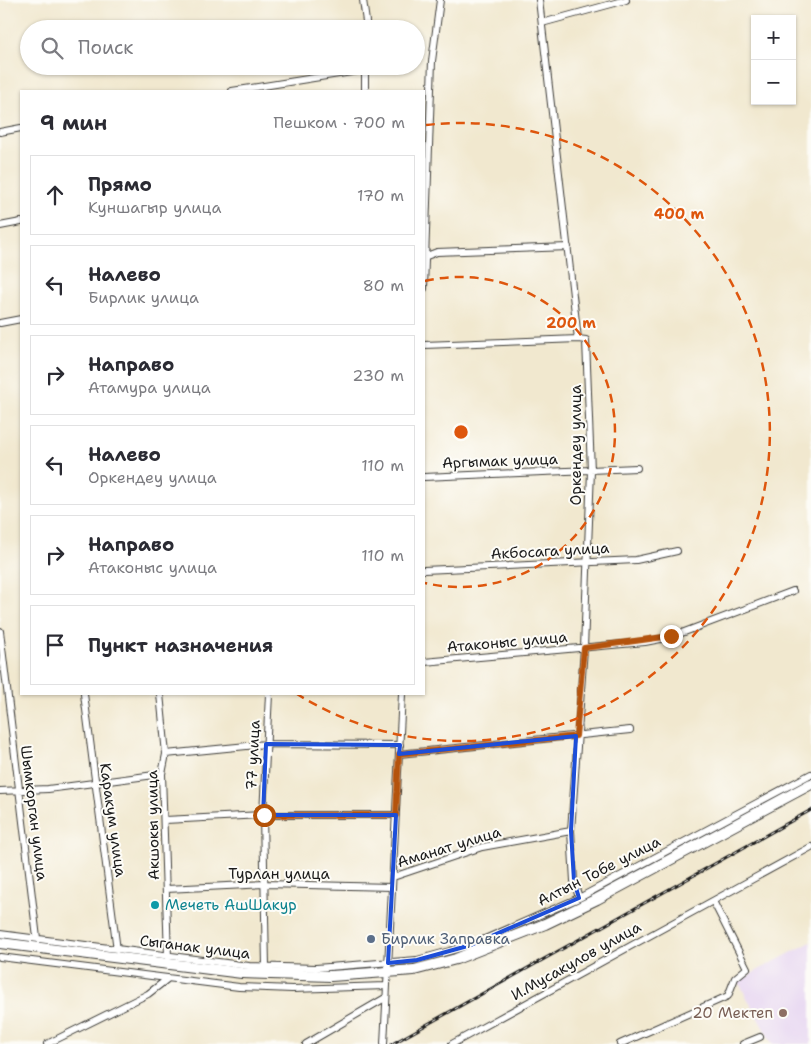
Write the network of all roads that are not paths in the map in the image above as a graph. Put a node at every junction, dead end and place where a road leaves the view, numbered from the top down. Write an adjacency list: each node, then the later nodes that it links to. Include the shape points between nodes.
1 (363, 0): 5 (street)
2 (440, 0): 15 (street, via 432,61)
3 (539, 0): 6 (street, Оркендеу улица)
4 (626, 0): 6 (street)
5 (366, 20)
6 (542, 23): 16 (street, Оркендеу улица)
7 (324, 75): 9 (street)
8 (364, 75): 10 (street)
9 (238, 90)
10 (365, 90)
11 (20, 128): 12 (street)
12 (0, 132)
13 (20, 222): 14 (street)
14 (0, 226)
15 (425, 232)
16 (568, 248): 17 (street, via 437,252); 20 (street, Оркендеу улица)
17 (425, 257)
18 (20, 319): 19 (street)
19 (0, 323)
20 (578, 339): 21 (street); 23 (street, Оркендеу улица, via 586,340)
21 (425, 345)
22 (637, 468): 23 (street, Аргымак улица)
23 (591, 470): 24 (street, Аргымак улица); 26 (street, Оркендеу улица)
24 (425, 477)
25 (677, 551): 26 (street, Акбосага улица, via 636,560)
26 (588, 562): 27 (street, Акбосага улица); 30 (street, Оркендеу улица)
27 (425, 570)
28 (793, 591): 30 (street, Атаконыс улица, via 671,636)
29 (0, 631): 47 (street, Шымкорган улица)
30 (584, 648): 31 (street, Атаконыс улица); 37 (street, Оркендеу улица)
31 (425, 662)
32 (84, 695): 44 (street, Каракум улица)
33 (160, 695): 40 (street, Акшокы улица)
34 (269, 695): 38 (street, 77 улица)
35 (402, 695): 39 (street)
36 (630, 730): 37 (street)
37 (576, 736): 41 (street); 52 (street, Оркендеу улица)
38 (266, 744): 39 (street); 40 (street); 49 (street, 77 улица)
39 (400, 745): 41 (street)
40 (166, 754): 42 (street, Акшокы улица)
41 (399, 754): 50 (street)
42 (162, 774): 44 (street); 51 (street, Акшокы улица)
43 (811, 774): 58 (street, Алтын Тобе улица)
44 (94, 782): 47 (street); 64 (street, Каракум улица)
45 (811, 784): 70 (highway, via 545,924 456,959)
46 (0, 792): 47 (street)
47 (18, 792): 61 (street, Шымкорган улица)
48 (811, 792): 70 (highway, via 548,930 451,968)
49 (264, 815): 50 (street); 51 (street); 55 (street, 77 улица)
50 (396, 815): 54 (street)
51 (165, 820): 57 (street, Акшокы улица)
52 (571, 830): 54 (street, Аманат улица, via 482,847); 58 (street, Оркендеу улица, via 574,882)
53 (811, 847): 59 (street, И.Мусакулов улица)
54 (393, 877): 56 (street)
55 (265, 884): 56 (street, Турлан улица); 57 (street, Турлан улица); 68 (street, 77 улица)
56 (392, 887): 67 (street)
57 (166, 889): 66 (street, Акшокы улица)
58 (579, 898): 67 (street, Алтын Тобе улица, via 471,945 417,960)
59 (713, 901): 76 (street, И.Мусакулов улица); 77 (street, via 747,968 735,978 728,996)
60 (0, 934): 61 (street, Сыганак улица)
61 (37, 938): 64 (street, Сыганак улица)
62 (0, 943): 70 (highway, via 242,974)
63 (0, 949): 70 (highway, via 241,979 294,983)
64 (117, 950): 66 (street, Сыганак улица)
65 (0, 957): 69 (street)
66 (168, 957): 68 (street, Сыганак улица)
67 (388, 962): 68 (street, Сыганак улица, via 316,968); 70 (street)
68 (266, 967)
69 (166, 980): 70 (street, via 292,989); 73 (street, via 148,994)
70 (387, 980): 71 (street)
71 (385, 998): 74 (street); 75 (street)
72 (760, 1037): 78 (street)
73 (47, 1044)
74 (306, 1044)
75 (384, 1044)
76 (452, 1044)
77 (620, 1044)
78 (743, 1044)

